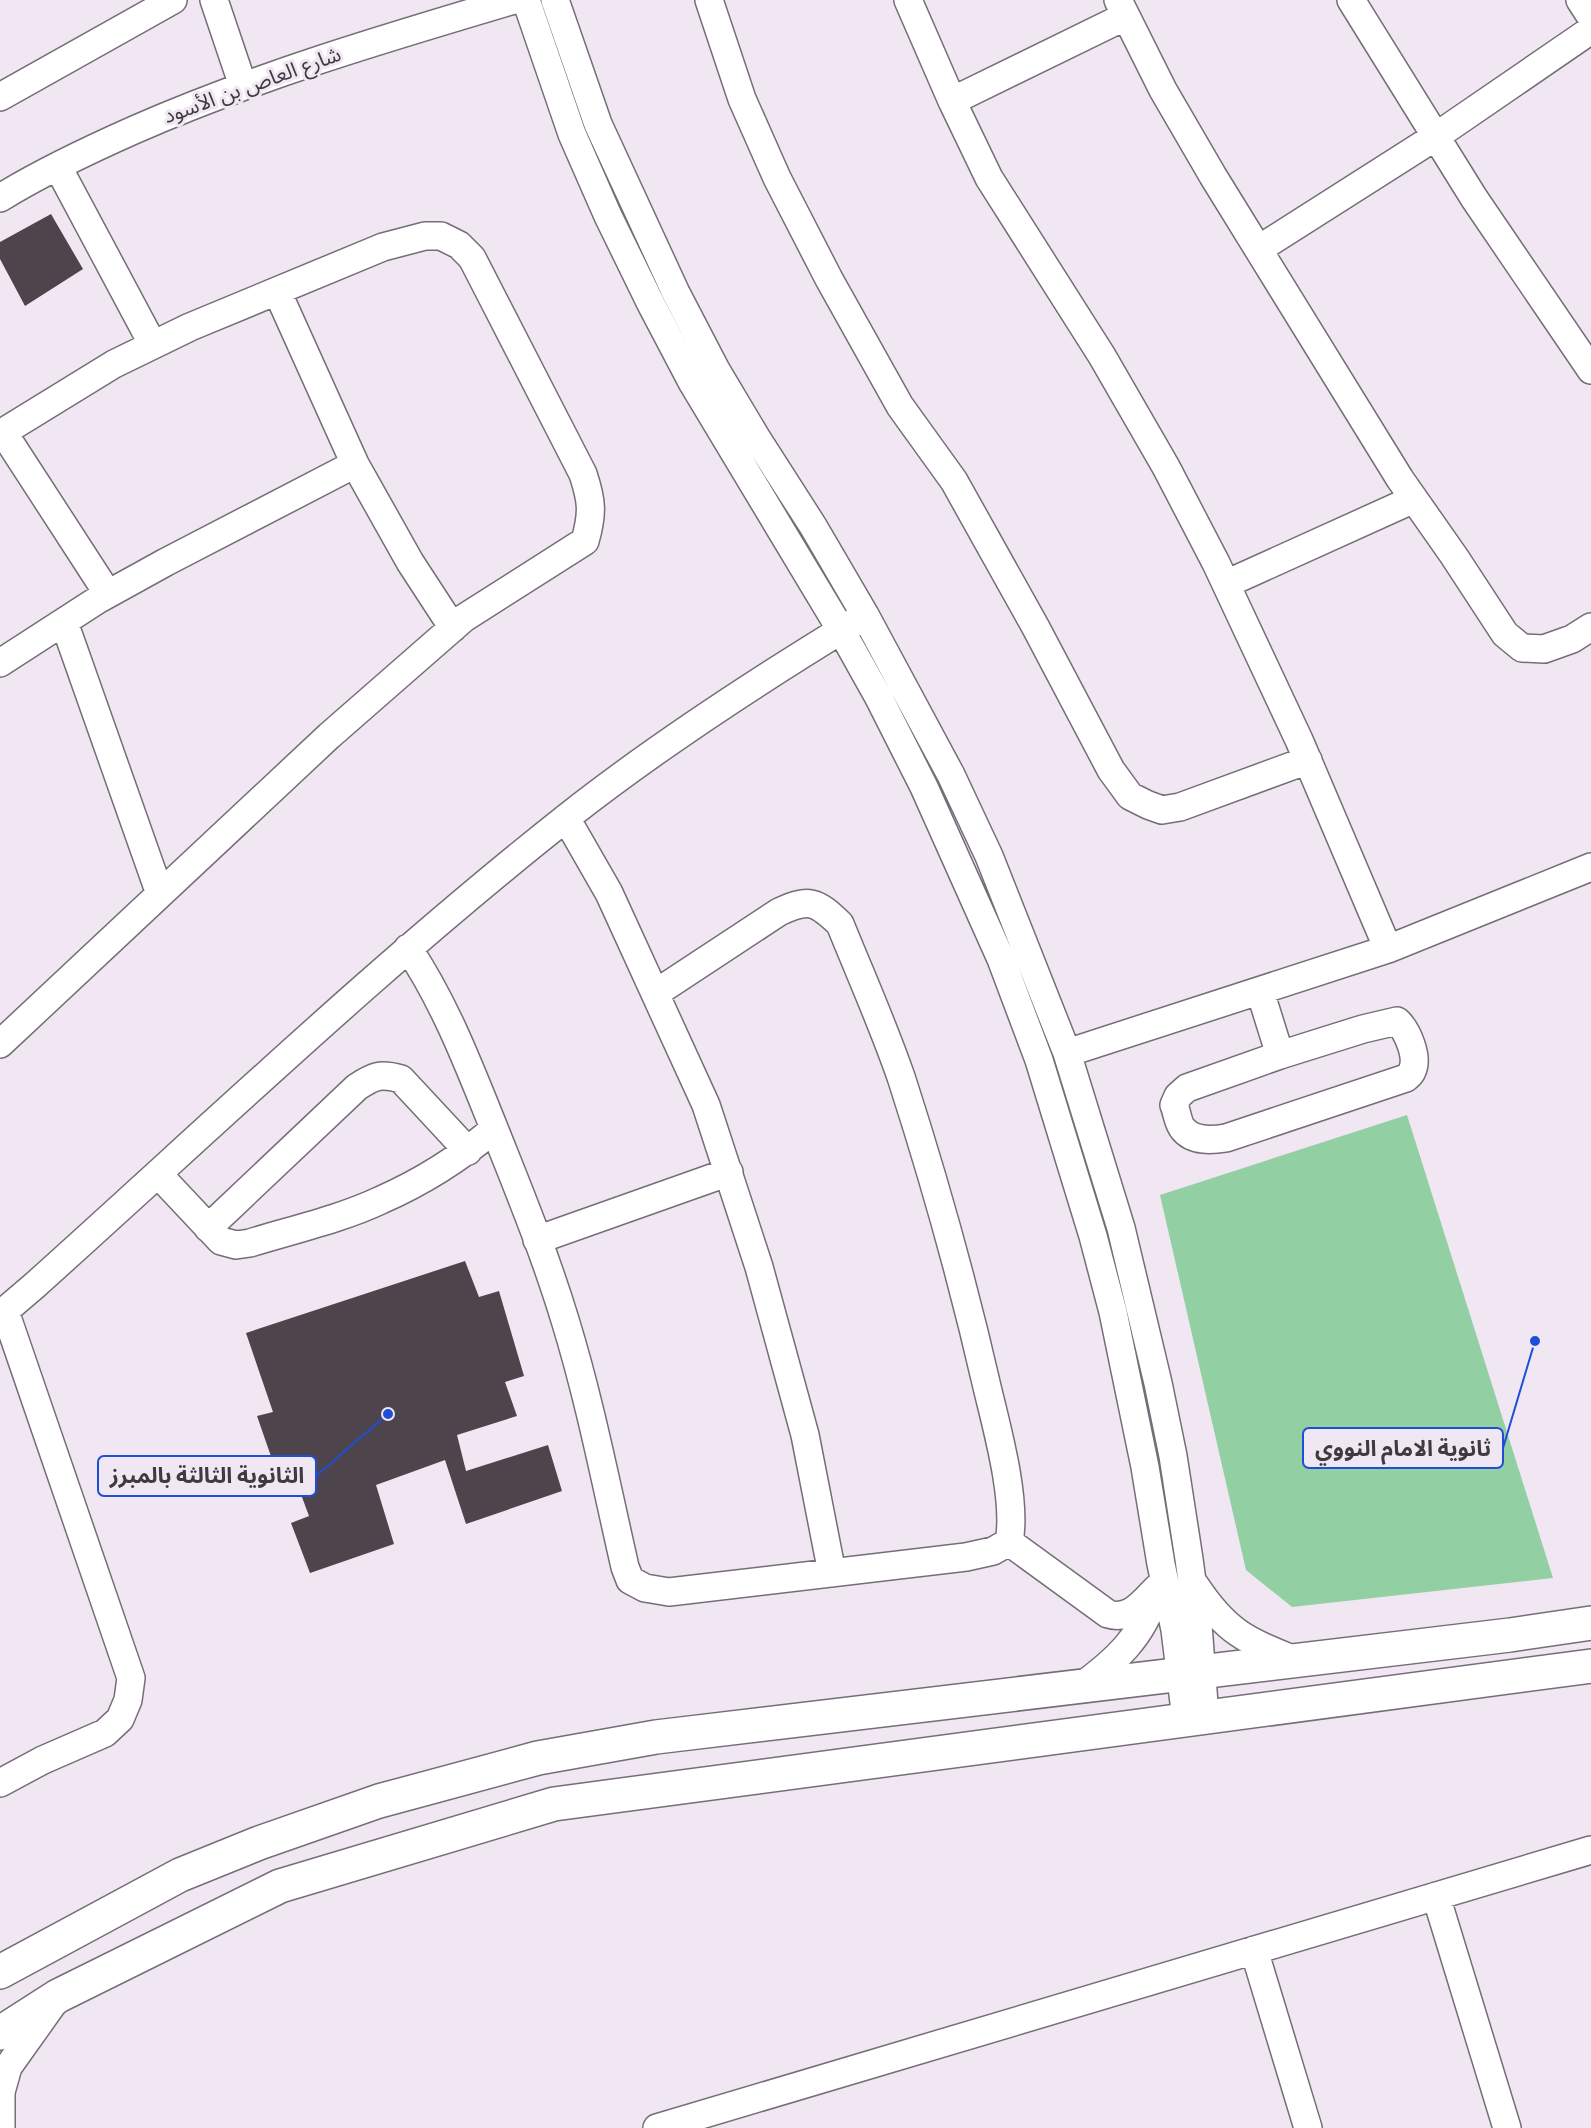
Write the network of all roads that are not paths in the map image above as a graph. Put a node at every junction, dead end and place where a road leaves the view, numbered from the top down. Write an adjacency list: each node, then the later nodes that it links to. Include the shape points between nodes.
1 (174, 0): 14 (street)
2 (214, 0): 13 (street)
3 (514, 0): 13 (street, شارع العاص بن الأسود)
4 (526, 0): 32 (street, via 572,134 651,304 720,430)
5 (555, 0): 28 (street, via 598,124 676,293 716,370)
6 (709, 0): 34 (street, via 742,99 829,279 900,406 954,481 1111,770 1130,796 1162,810 1180,807)
7 (908, 0): 15 (street)
8 (1351, 0): 16 (street)
9 (1580, 0): 11 (street)
10 (1122, 8): 15 (street); 19 (street, via 1163,90)
11 (1591, 18)
12 (1591, 30): 16 (street)
13 (243, 86): 17 (street, شارع العاص بن الأسود, via 170,114)
14 (0, 97)
15 (952, 101): 26 (street, via 989,178 1102,356 1166,467)
16 (1435, 137): 19 (street); 22 (street)
17 (58, 167): 18 (street, شارع العاص بن الأسود); 21 (street)
18 (0, 198)
19 (1259, 249): 25 (street)
20 (278, 291): 21 (street); 24 (street); 31 (street, via 383,247 425,236 441,236 459,245 472,258 583,474 591,512 585,541)
21 (153, 345): 23 (street, via 114,364)
22 (1591, 370)
23 (2, 433): 27 (street)
24 (355, 464): 27 (street); 31 (street, via 410,562)
25 (1414, 499): 26 (street); 30 (street, via 1505,634 1522,648 1544,650)
26 (1226, 584): 34 (street)
27 (108, 594): 29 (street)
28 (865, 615): 32 (street); 43 (street, via 951,775 989,856)
29 (64, 622): 33 (street); 37 (street)
30 (1591, 627)
31 (453, 628): 37 (street, via 329,736)
32 (841, 630): 35 (street, via 700,721); 54 (street, via 924,787 1001,959 1039,1060 1113,1312 1143,1456)
33 (0, 663)
34 (1308, 760): 39 (street)
35 (566, 818): 38 (street); 41 (street, via 609,893)
36 (1591, 867): 39 (street)
37 (160, 894): 42 (street)
38 (408, 948): 45 (street, via 441,1003); 48 (street)
39 (1388, 949): 40 (street)
40 (1260, 991): 43 (street); 44 (street)
41 (656, 993): 47 (street, via 706,1105); 52 (street, via 797,903 811,903 840,924 901,1079 972,1321 1010,1505)
42 (0, 1044)
43 (1067, 1053): 55 (street, via 1118,1217 1140,1305 1173,1456)
44 (1280, 1055): 44 (street, via 1397,1021 1406,1029 1414,1058 1413,1070 1406,1078 1226,1138 1208,1140 1183,1130 1174,1105 1187,1088)
45 (494, 1129): 46 (street); 50 (street)
46 (468, 1151): 49 (street, via 380,1201 250,1243 221,1241); 49 (street, via 401,1079 374,1076 357,1087)
47 (729, 1172): 50 (street); 53 (street, via 805,1435)
48 (158, 1174): 49 (street); 51 (street)
49 (208, 1228)
50 (537, 1240): 53 (street, via 585,1392 630,1580 645,1588 669,1592)
51 (2, 1313): 64 (street, via 131,1677 120,1719 105,1733)
52 (1009, 1542): 53 (street, via 993,1551 966,1557); 56 (street)
53 (832, 1573)
54 (1159, 1576): 56 (street, via 1136,1609 1127,1615); 60 (street, via 1144,1623 1130,1645); 61 (street)
55 (1192, 1581): 58 (street, via 1211,1610 1230,1628 1253,1644); 61 (street)
56 (1108, 1614): 60 (street, via 1114,1638)
57 (1591, 1623): 58 (main road)
58 (1297, 1661): 61 (main road)
59 (1591, 1665): 63 (main road)
60 (1107, 1668): 62 (street)
61 (1191, 1673): 62 (main road); 63 (street)
62 (1080, 1687): 68 (main road, via 656,1737 526,1761 379,1801 180,1875)
63 (1196, 1718): 69 (main road, via 554,1804 280,1886)
64 (0, 1783)
65 (1591, 1850): 66 (street)
66 (1436, 1896): 67 (street); 74 (street)
67 (1254, 1950): 72 (street); 73 (street)
68 (0, 1972)
69 (58, 1996): 70 (main road); 71 (street, via 8,2067 1,2092)
70 (0, 2033)
71 (1, 2128)
72 (657, 2128)
73 (1308, 2128)
74 (1506, 2128)

